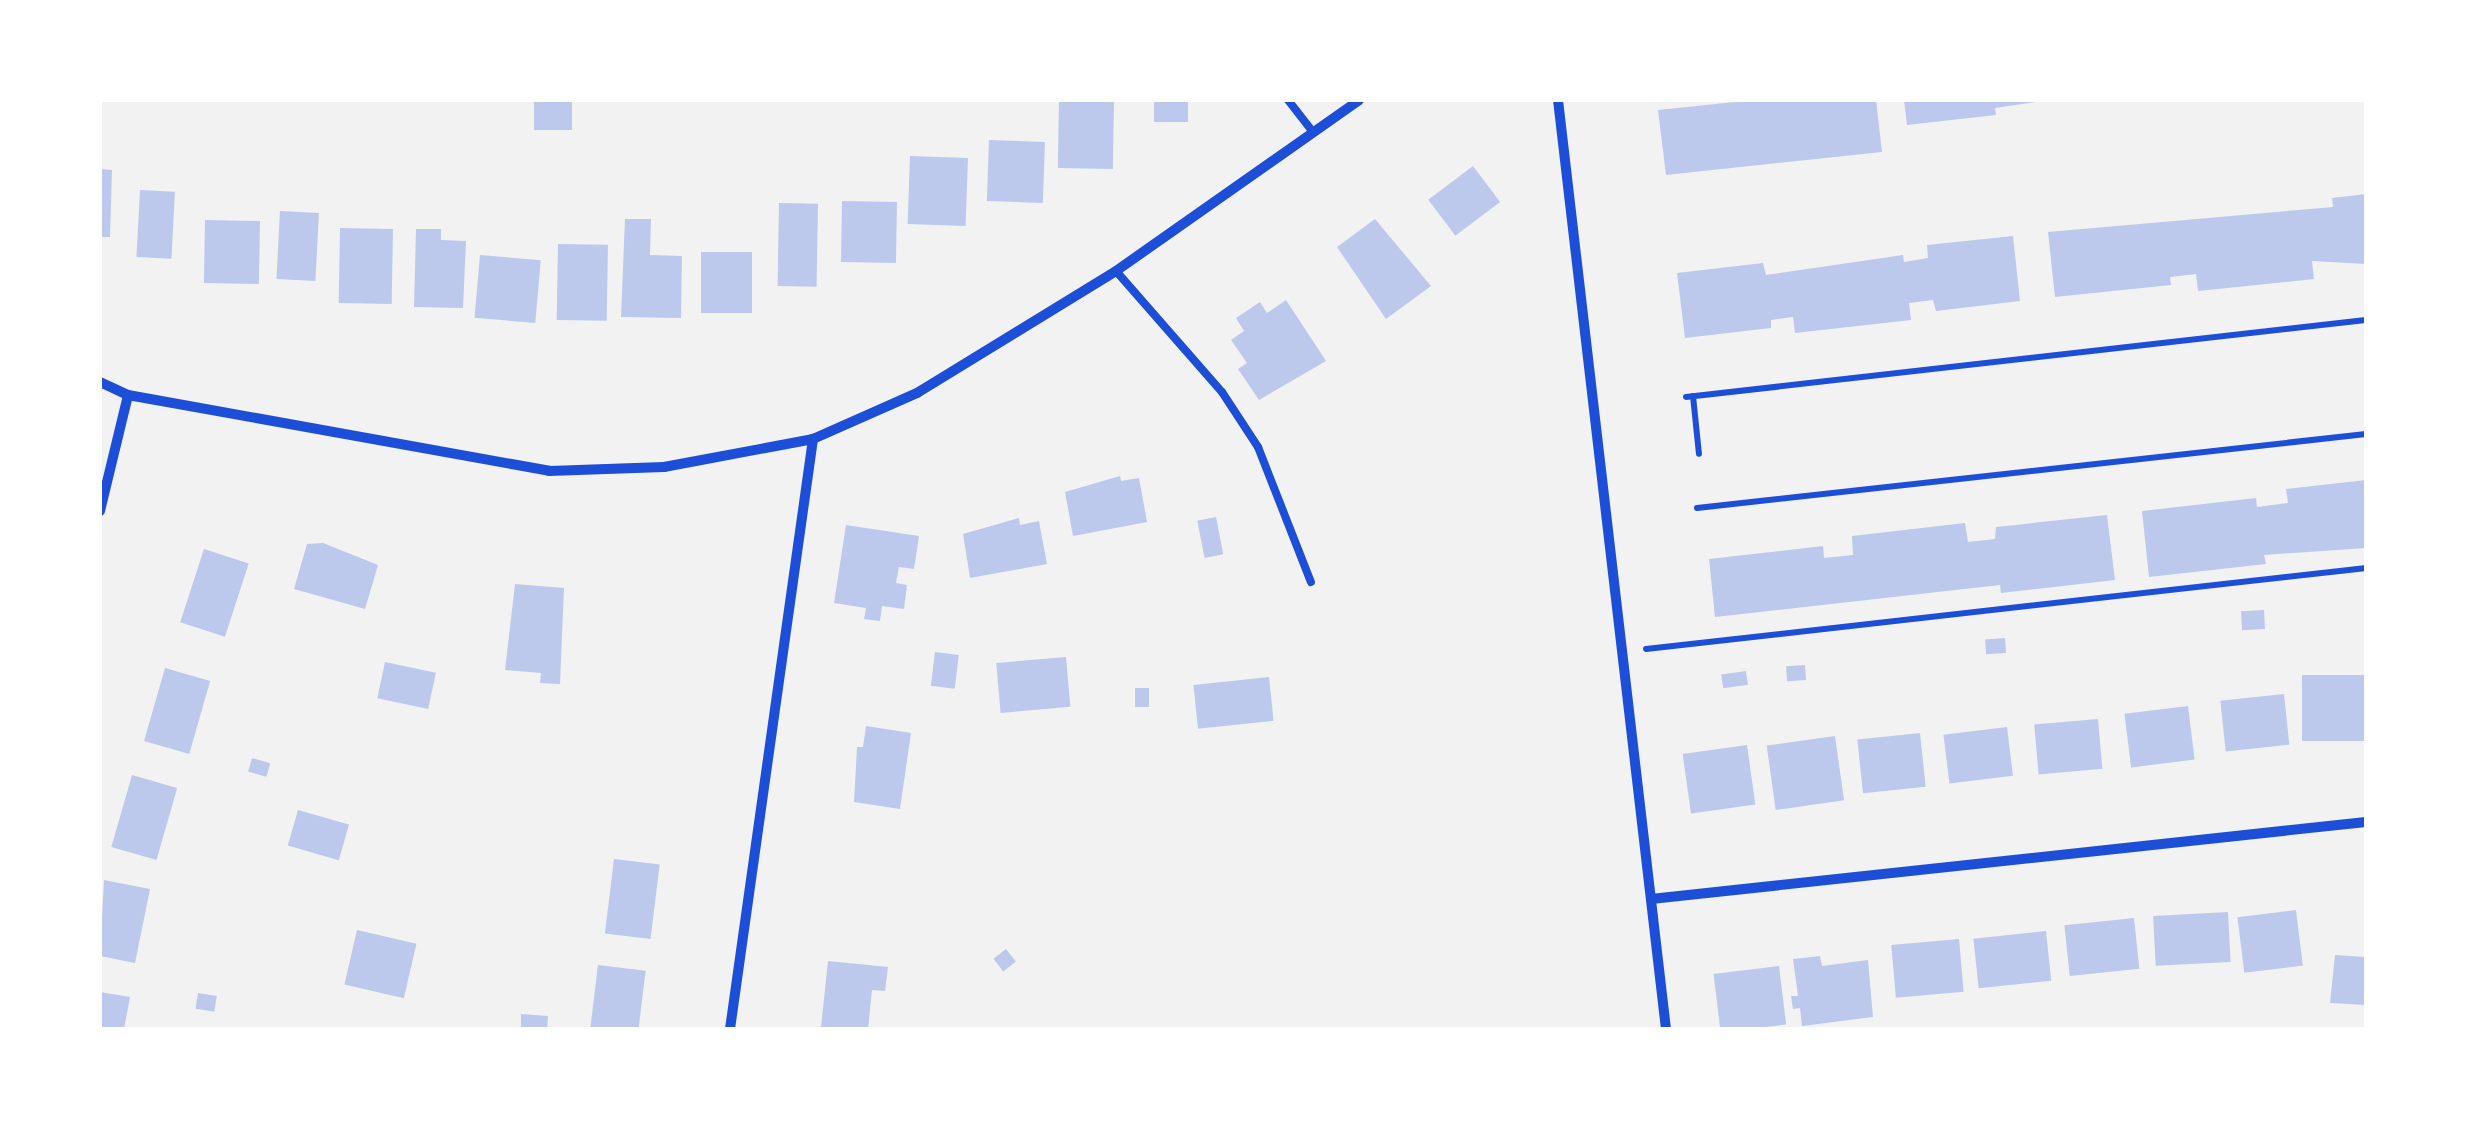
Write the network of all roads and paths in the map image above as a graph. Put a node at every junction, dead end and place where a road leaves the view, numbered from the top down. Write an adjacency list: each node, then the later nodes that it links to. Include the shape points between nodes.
1 (1288, 100): 4 (lane)
2 (1359, 100): 4 (street)
3 (1558, 100): 18 (street)
4 (1312, 131): 5 (street)
5 (1116, 271): 10 (street, via 917,393); 15 (lane, via 1222,392 1258,447)
6 (2366, 320): 11 (path, via 1690,397)
7 (100, 382): 8 (street)
8 (128, 395): 10 (street, via 549,471 664,466); 13 (street)
9 (2366, 434): 12 (path)
10 (813, 440): 19 (street)
11 (1699, 454)
12 (1697, 508)
13 (100, 511)
14 (2366, 568): 16 (path)
15 (1311, 582)
16 (1646, 649)
17 (2366, 822): 18 (street)
18 (1650, 899): 20 (street)
19 (730, 1029)
20 (1666, 1029)

